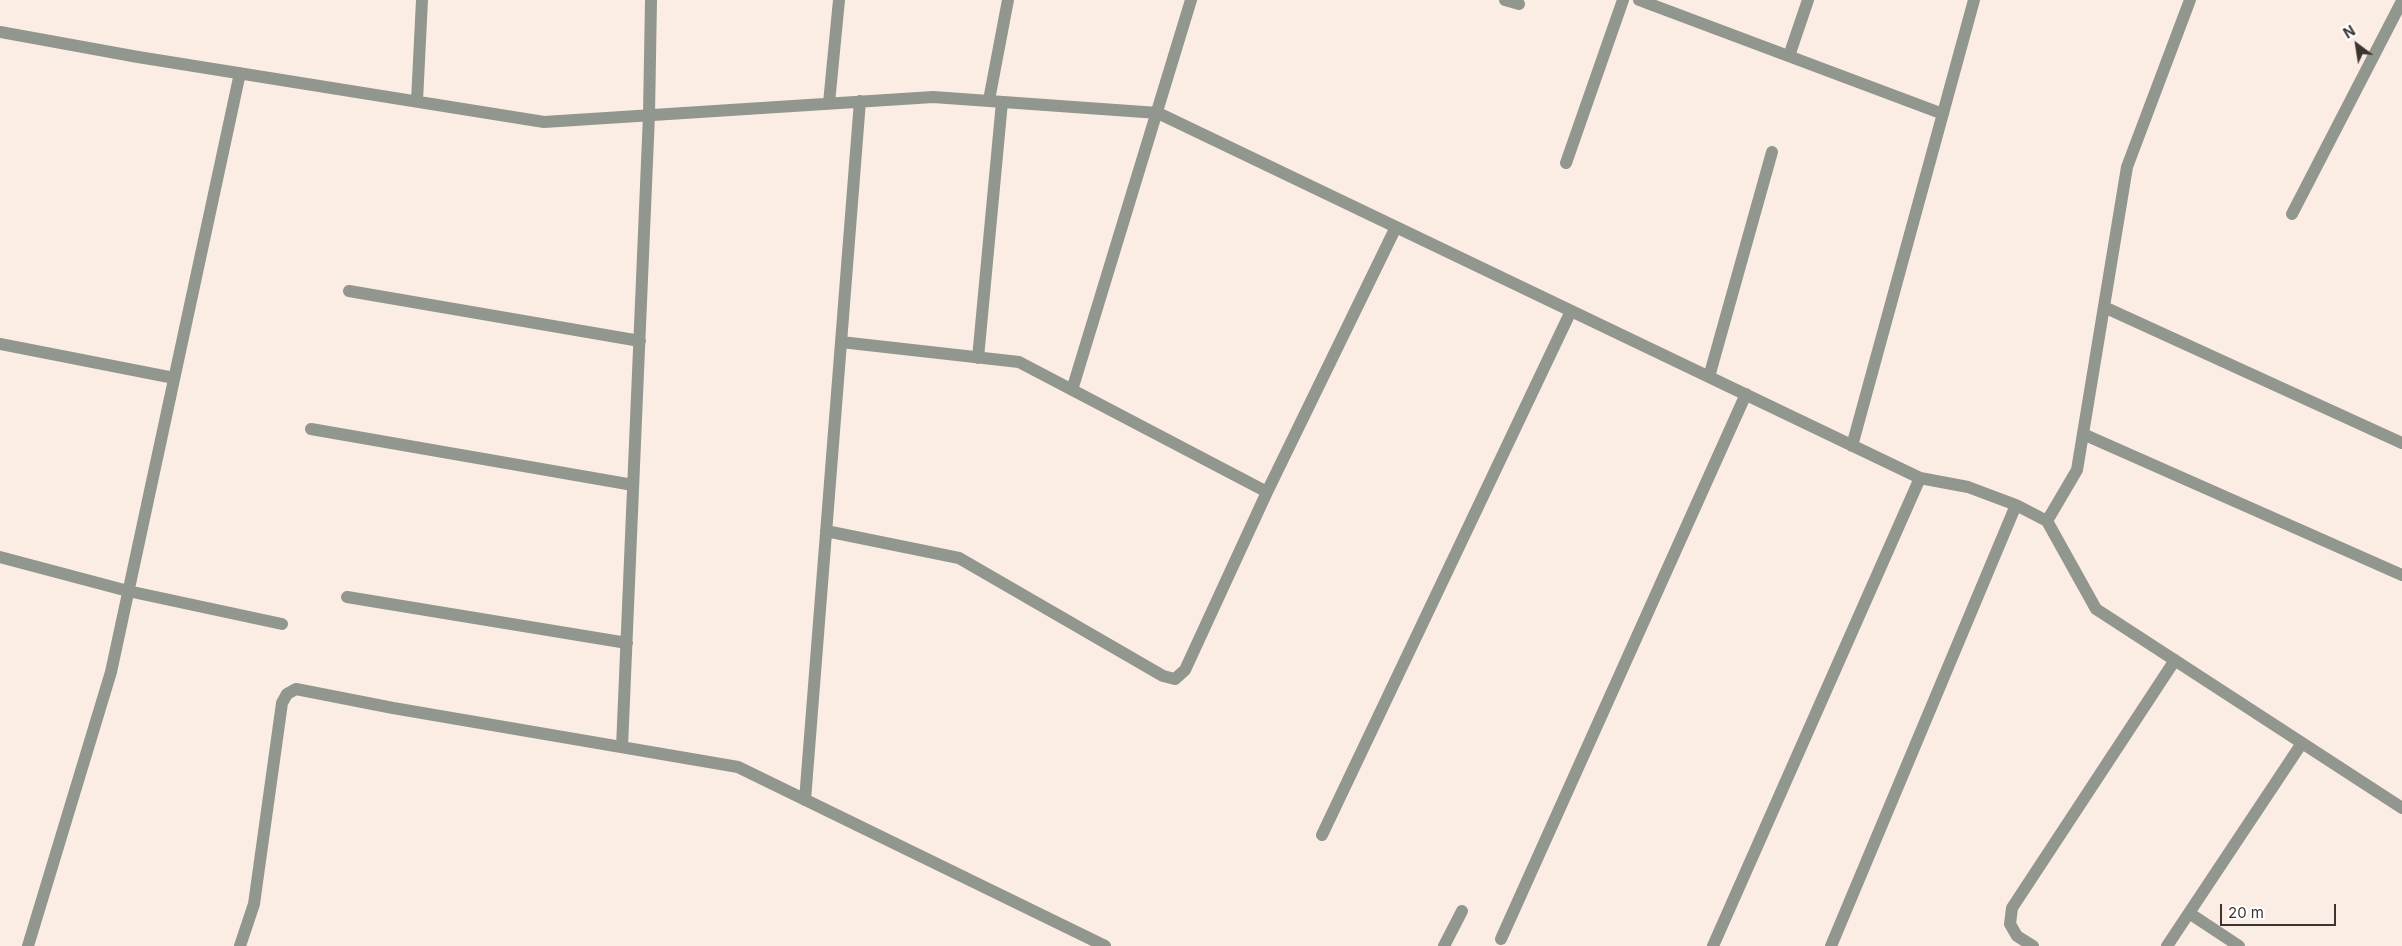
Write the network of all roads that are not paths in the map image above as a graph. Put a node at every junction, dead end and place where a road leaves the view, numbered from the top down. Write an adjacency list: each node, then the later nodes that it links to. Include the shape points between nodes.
1 (422, 0): 18 (street)
2 (651, 0): 24 (street)
3 (839, 0): 21 (street)
4 (1008, 0): 17 (street)
5 (1191, 0): 22 (street)
6 (1505, 0): 13 (street)
7 (1623, 0): 26 (street)
8 (1639, 0): 15 (street)
9 (1808, 0): 15 (street)
10 (1974, 0): 23 (street)
11 (2190, 0): 30 (street, via 2127,167)
12 (2400, 2): 27 (street)
13 (1520, 4)
14 (0, 32): 16 (street)
15 (1789, 56): 23 (street)
16 (240, 73): 18 (street); 37 (street)
17 (989, 100): 19 (street, via 933,97); 20 (street)
18 (417, 101): 24 (street, via 544,122)
19 (860, 102): 21 (street); 33 (street)
20 (1002, 102): 22 (street); 35 (street)
21 (829, 103): 24 (street)
22 (1158, 113): 28 (street); 38 (street)
23 (1943, 114): 43 (street)
24 (649, 115): 32 (street)
25 (1772, 152): 36 (street)
26 (1566, 163)
27 (2292, 214)
28 (1396, 227): 31 (street); 46 (street)
29 (349, 291): 32 (street)
30 (2104, 307): 41 (street); 42 (street)
31 (1571, 311): 36 (street); 61 (street)
32 (640, 341): 45 (street)
33 (841, 342): 35 (street); 49 (street)
34 (0, 344): 37 (street)
35 (978, 358): 38 (street, via 1019,362)
36 (1709, 377): 39 (street)
37 (174, 378): 52 (street)
38 (1072, 390): 46 (street)
39 (1746, 394): 43 (street); 64 (street)
40 (311, 429): 45 (street)
41 (2083, 434): 48 (street, via 2077,470); 51 (street)
42 (2402, 443)
43 (1852, 446): 44 (street)
44 (1920, 478): 47 (street, via 1968,487); 69 (street)
45 (633, 486): 55 (street)
46 (1267, 492): 49 (street, via 1185,670 1175,678 1163,676 959,558)
47 (2016, 505): 48 (street); 70 (street)
48 (2047, 521): 56 (street, via 2096,609)
49 (826, 531): 59 (street)
50 (0, 557): 52 (street)
51 (2402, 575)
52 (128, 591): 54 (street); 65 (street, via 111,672)
53 (347, 597): 55 (street)
54 (282, 624)
55 (626, 643): 58 (street)
56 (2175, 660): 57 (street); 71 (street, via 2012,908 2010,924 2018,936)
57 (2302, 743): 60 (street); 63 (street)
58 (622, 747): 59 (street, via 738,767); 66 (street, via 296,689 292,691 282,703 254,904)
59 (805, 800): 67 (street)
60 (2402, 808)
61 (1322, 835)
62 (1462, 910): 68 (street)
63 (2189, 913): 72 (street); 73 (street)
64 (1501, 939)
65 (28, 946)
66 (240, 946)
67 (1104, 946)
68 (1444, 946)
69 (1713, 946)
70 (1831, 946)
71 (2033, 946)
72 (2167, 946)
73 (2239, 946)

